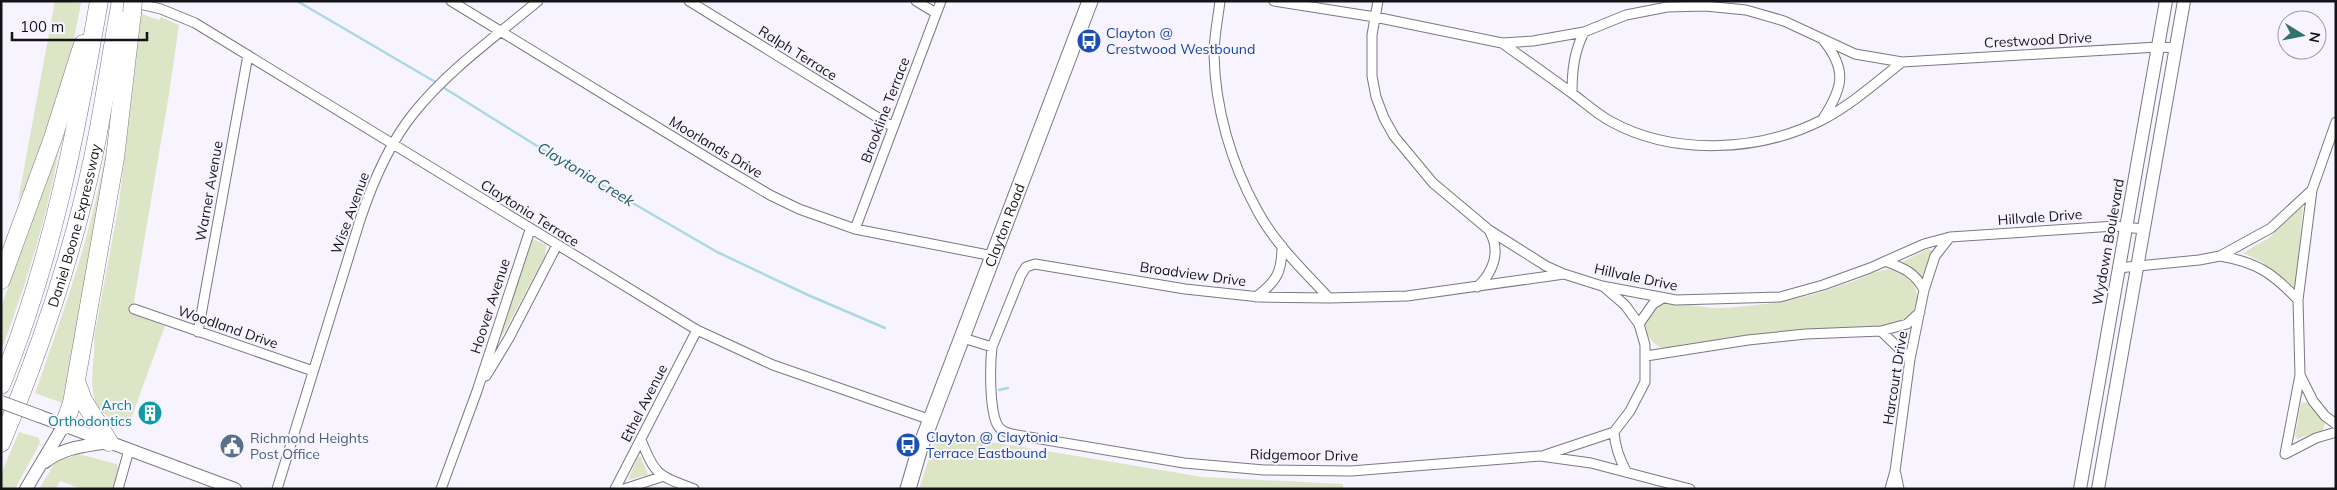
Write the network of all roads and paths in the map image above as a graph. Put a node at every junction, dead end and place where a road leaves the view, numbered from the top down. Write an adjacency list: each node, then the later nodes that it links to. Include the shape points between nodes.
1 (450, 1): 16 (street, Moorlands Drive)
2 (538, 1): 16 (street, Wise Avenue)
3 (689, 1): 27 (street, Ralph Terrace)
4 (916, 1): 14 (street)
5 (941, 1): 14 (street, Brookline Terrace)
6 (1090, 1): 38 (main road, Clayton Road)
7 (1220, 1): 37 (street, via 1214,53 1217,94 1228,145 1257,211)
8 (1274, 1): 15 (street, Crestwood Drive)
9 (1378, 1): 15 (street, Hillvale Drive)
10 (2166, 1): 20 (street, Wydown Boulevard)
11 (2184, 1): 21 (street)
12 (98, 4): 44 (highway); 65 (highway, Daniel Boone Expressway, via 77,129 58,210 28,312)
13 (127, 5): 22 (street, Claytonia Terrace, via 161,9 196,23); 64 (highway, via 114,168); 75 (highway, Daniel Boone Expressway, via 70,252 40,343)
14 (936, 13): 27 (street, Brookline Terrace)
15 (1375, 17): 19 (street, Crestwood Drive); 34 (street, Hillvale Drive, via 1370,55 1376,97 1384,118 1394,136 1433,183)
16 (500, 32): 28 (street, Wise Avenue, via 435,89); 31 (street, Moorlands Drive, via 770,195)
17 (1584, 32): 18 (street, Crestwood Drive, via 1626,15 1667,7 1710,6 1746,10 1784,21); 19 (street, Crestwood Drive); 24 (street, via 1573,64)
18 (1822, 39): 23 (street, Crestwood Drive, via 1856,54); 25 (street, Crestwood Drive, via 1836,56 1840,72 1838,90)
19 (1502, 43): 24 (street, Crestwood Drive)
20 (2158, 47): 21 (street, Crestwood Drive); 23 (street, Crestwood Drive); 30 (street, Wydown Boulevard)
21 (2176, 48): 32 (street)
22 (248, 55): 28 (street, Claytonia Terrace); 57 (street, Warner Avenue)
23 (1902, 62): 25 (street, Crestwood Drive)
24 (1572, 93): 25 (street, Crestwood Drive, via 1609,121 1642,135 1681,143 1737,145 1783,136)
25 (1822, 120)
26 (2336, 122): 29 (street)
27 (893, 127): 31 (street, Brookline Terrace)
28 (394, 143): 33 (street, Claytonia Terrace); 62 (street, Wise Avenue, via 368,197)
29 (2312, 190): 39 (street, via 2271,228); 51 (street)
30 (2126, 226): 32 (street, Hillvale Drive); 35 (street, Hillvale Drive); 42 (street, Wydown Boulevard)
31 (855, 229): 38 (street, Moorlands Drive)
32 (2144, 229): 41 (street)
33 (530, 230): 36 (street, Claytonia Terrace); 66 (street, Hoover Avenue)
34 (1489, 230): 43 (street, Hillvale Drive); 46 (street, via 1495,243 1495,259 1490,273)
35 (1950, 237): 40 (street, Hillvale Drive); 47 (street, Harcourt Drive, via 1935,256)
36 (557, 245): 55 (street, Claytonia Terrace); 66 (street, Hoover Avenue, via 509,338)
37 (1282, 246): 48 (street, via 1282,264 1276,278); 49 (street)
38 (993, 256): 58 (main road, Clayton Road)
39 (2220, 256): 41 (street); 51 (street, via 2242,259 2269,272)
40 (1885, 261): 47 (street, via 1907,269 1918,278); 50 (street, Hillvale Drive, via 1823,285 1780,297)
41 (2137, 267): 42 (street); 97 (street)
42 (2118, 268): 96 (street, Wydown Boulevard)
43 (1564, 274): 45 (street, Hillvale Drive); 46 (street, Broadview Drive)
44 (1, 280)
45 (1602, 286): 50 (street, Hillvale Drive); 54 (street, via 1625,305)
46 (1477, 287): 49 (street, Broadview Drive, via 1407,296)
47 (1924, 290): 53 (street, Harcourt Drive)
48 (1256, 297): 49 (street, Broadview Drive); 59 (street, Broadview Drive, via 1185,289 1041,264 1030,265 1021,275)
49 (1329, 298)
50 (1662, 298): 54 (street)
51 (2298, 300): 63 (street)
52 (134, 309): 57 (street, Woodland Drive)
53 (1920, 312): 56 (street, via 1907,324); 61 (street, Harcourt Drive)
54 (1639, 324): 60 (street)
55 (696, 330): 68 (street, Claytonia Terrace, via 773,365); 73 (street, Ethel Avenue)
56 (1881, 331): 60 (street, via 1806,334); 61 (street)
57 (198, 332): 62 (street, Woodland Drive)
58 (963, 338): 59 (street); 68 (main road, Clayton Road)
59 (992, 347): 78 (street, Ridgemoor Drive, via 993,410 998,426 1011,434 1184,463 1264,470 1351,471)
60 (1646, 356): 71 (street, via 1645,382 1630,411)
61 (1910, 359): 81 (street, Harcourt Drive)
62 (313, 370): 86 (street, Wise Avenue)
63 (2300, 375): 69 (street, via 2312,401); 72 (street, via 2285,454)
64 (76, 380): 70 (highway); 74 (highway, via 82,400)
65 (1, 385)
66 (477, 391): 87 (street, Hoover Avenue)
67 (1, 402): 70 (street, bridge)
68 (931, 420): 76 (main road, Clayton Road)
69 (2336, 424)
70 (64, 425): 74 (street); 79 (street)
71 (1614, 432): 78 (street); 80 (street, via 1619,457)
72 (2336, 432)
73 (641, 440): 82 (street, via 651,466); 88 (street, Ethel Avenue)
74 (109, 442): 77 (street); 79 (street, via 59,452)
75 (1, 443)
76 (920, 448): 91 (main road, Clayton Road); 92 (main road, Clayton Road)
77 (129, 450): 84 (street); 85 (street)
78 (1540, 456): 80 (street, Ridgemoor Drive, via 1591,462)
79 (41, 465): 83 (street)
80 (1626, 471): 93 (street, Ridgemoor Drive)
81 (1896, 471): 94 (street, Harcourt Drive); 95 (street, Harcourt Drive)
82 (661, 477): 89 (street); 90 (street)
83 (26, 489)
84 (118, 489)
85 (235, 489)
86 (277, 489)
87 (441, 489)
88 (616, 489)
89 (624, 489)
90 (694, 489)
91 (898, 489)
92 (908, 489)
93 (1690, 489)
94 (1890, 489)
95 (1899, 489)
96 (2080, 489)
97 (2098, 489)

